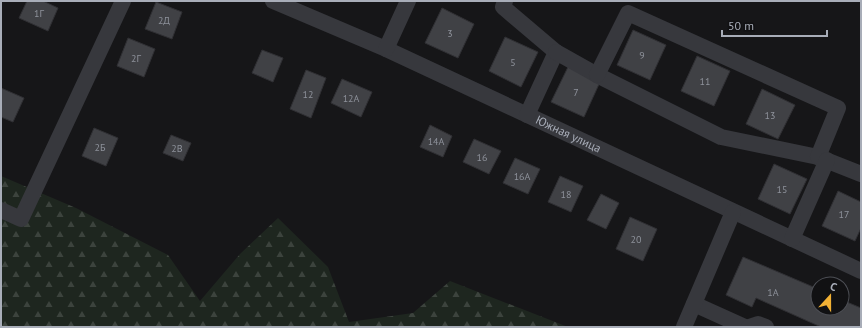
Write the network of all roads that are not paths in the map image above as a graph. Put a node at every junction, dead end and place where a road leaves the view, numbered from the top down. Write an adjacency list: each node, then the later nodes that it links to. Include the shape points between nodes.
1 (123, 1): 11 (street, via 20,219)
2 (273, 1): 5 (street, Южная улица)
3 (408, 1): 5 (street)
4 (505, 1): 6 (street, via 503,7)
5 (386, 49): 8 (street, Южная улица)
6 (556, 52): 7 (street); 8 (street)
7 (597, 75): 9 (street, via 721,137); 9 (street, via 628,12 838,108)
8 (527, 115): 12 (street, Южная улица)
9 (822, 159): 10 (street); 13 (street)
10 (861, 174)
11 (1, 210)
12 (733, 212): 13 (street, Южная улица); 15 (street)
13 (792, 239): 14 (street, Южная улица)
14 (861, 272)
15 (694, 304): 16 (street); 17 (street)
16 (684, 327)
17 (745, 327)
18 (749, 327): 19 (street, via 758,324)
19 (766, 327)

